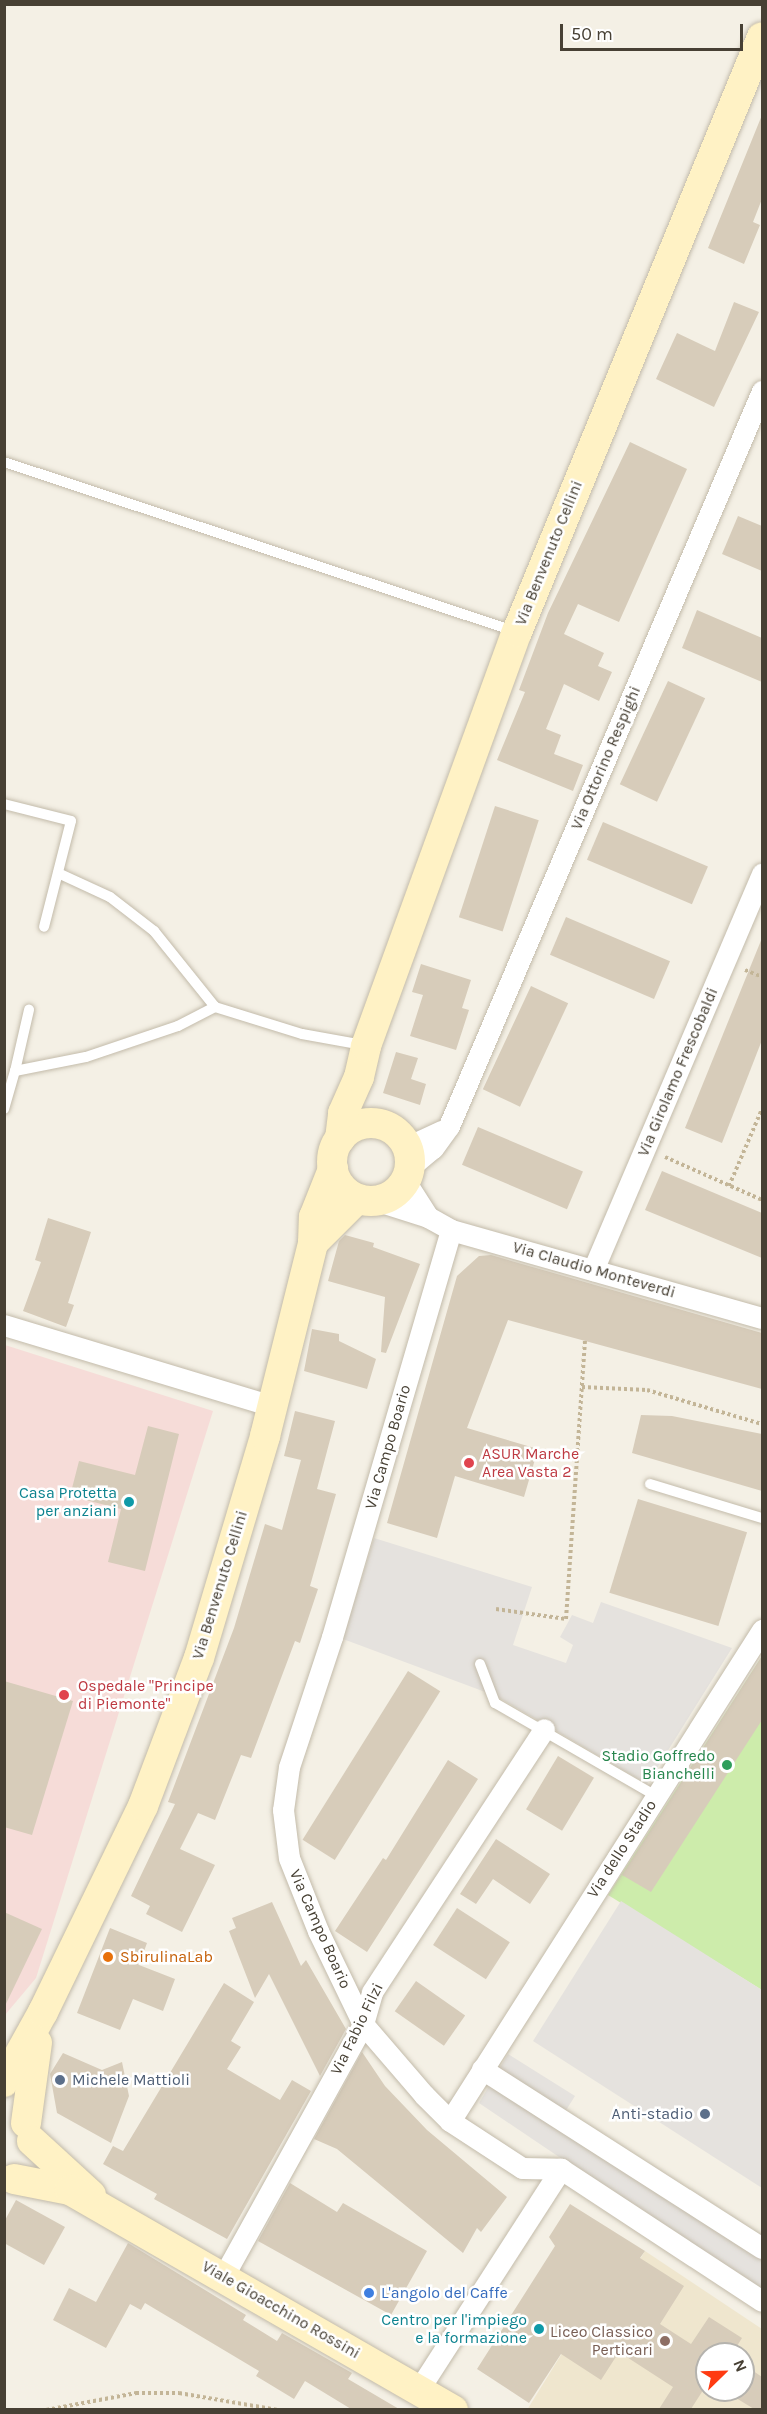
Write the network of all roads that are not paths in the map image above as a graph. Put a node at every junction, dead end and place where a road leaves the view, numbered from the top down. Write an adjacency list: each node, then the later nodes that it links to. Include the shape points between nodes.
1 (762, 37): 4 (street, Via Benvenuto Cellini)
2 (762, 391): 17 (street, Via Ottorino Respighi, via 449,1126 433,1148)
3 (4, 462): 4 (lane)
4 (517, 632): 11 (street, Via Benvenuto Cellini)
5 (4, 804): 6 (lane, via 71,821)
6 (58, 873): 8 (lane); 9 (lane, via 110,897 154,931)
7 (762, 873): 23 (street, Via Girolamo Frescobaldi)
8 (44, 927)
9 (215, 1007): 11 (lane, via 302,1034); 12 (lane, via 178,1026 86,1057)
10 (29, 1010): 12 (lane)
11 (366, 1046): 13 (street, Via Benvenuto Cellini)
12 (15, 1071): 14 (lane)
13 (359, 1077): 15 (street, Via Benvenuto Cellini); 16 (street, Via Benvenuto Cellini, via 346,1106)
14 (4, 1109)
15 (369, 1123): 16 (street, via 348,1131); 17 (street, via 392,1129)
16 (340, 1139): 18 (street, via 334,1148)
17 (407, 1165): 19 (street, via 389,1197); 20 (street, Via Claudio Monteverdi)
18 (333, 1169): 19 (street, via 337,1182); 22 (street, Via Benvenuto Cellini, via 314,1217)
19 (367, 1200): 20 (street, Via Claudio Monteverdi); 22 (street)
20 (428, 1217): 21 (street, Via Claudio Monteverdi)
21 (452, 1230): 23 (street, Via Claudio Monteverdi); 34 (street, Via Campo Boario, via 332,1637 289,1767 283,1810 289,1858 318,1931)
22 (313, 1243): 26 (street, Via Benvenuto Cellini)
23 (593, 1270): 24 (street, Via Claudio Monteverdi)
24 (762, 1318)
25 (4, 1325): 26 (street)
26 (272, 1406): 33 (street, Via Benvenuto Cellini, via 198,1658 143,1806)
27 (651, 1484): 28 (lane)
28 (762, 1518)
29 (762, 1630): 32 (street, Via dello Stadio)
30 (480, 1664): 31 (lane, via 495,1703)
31 (544, 1729): 32 (lane); 34 (street, Via Fabio Filzi, via 372,1992)
32 (656, 1796): 35 (street, Via dello Stadio)
33 (43, 2012): 36 (street, Via Benvenuto Cellini); 38 (street, Via Benvenuto Cellini)
34 (363, 2024): 37 (street, Via Campo Boario); 43 (street, Via Fabio Filzi)
35 (482, 2069): 37 (street, Via dello Stadio); 42 (street)
36 (4, 2082)
37 (450, 2121): 39 (street, Via Campo Boario, via 522,2168)
38 (21, 2124): 40 (street, Via Benvenuto Cellini, via 29,2162); 41 (street, Viale Gioacchino Rossini)
39 (561, 2169): 44 (street); 45 (street)
40 (9, 2181): 41 (street, Viale Gioacchino Rossini, via 70,2190)
41 (108, 2212): 43 (street, Viale Gioacchino Rossini)
42 (762, 2248)
43 (223, 2277): 45 (street, Viale Gioacchino Rossini)
44 (762, 2301)
45 (419, 2389): 46 (street, Viale Gioacchino Rossini)
46 (453, 2409)

